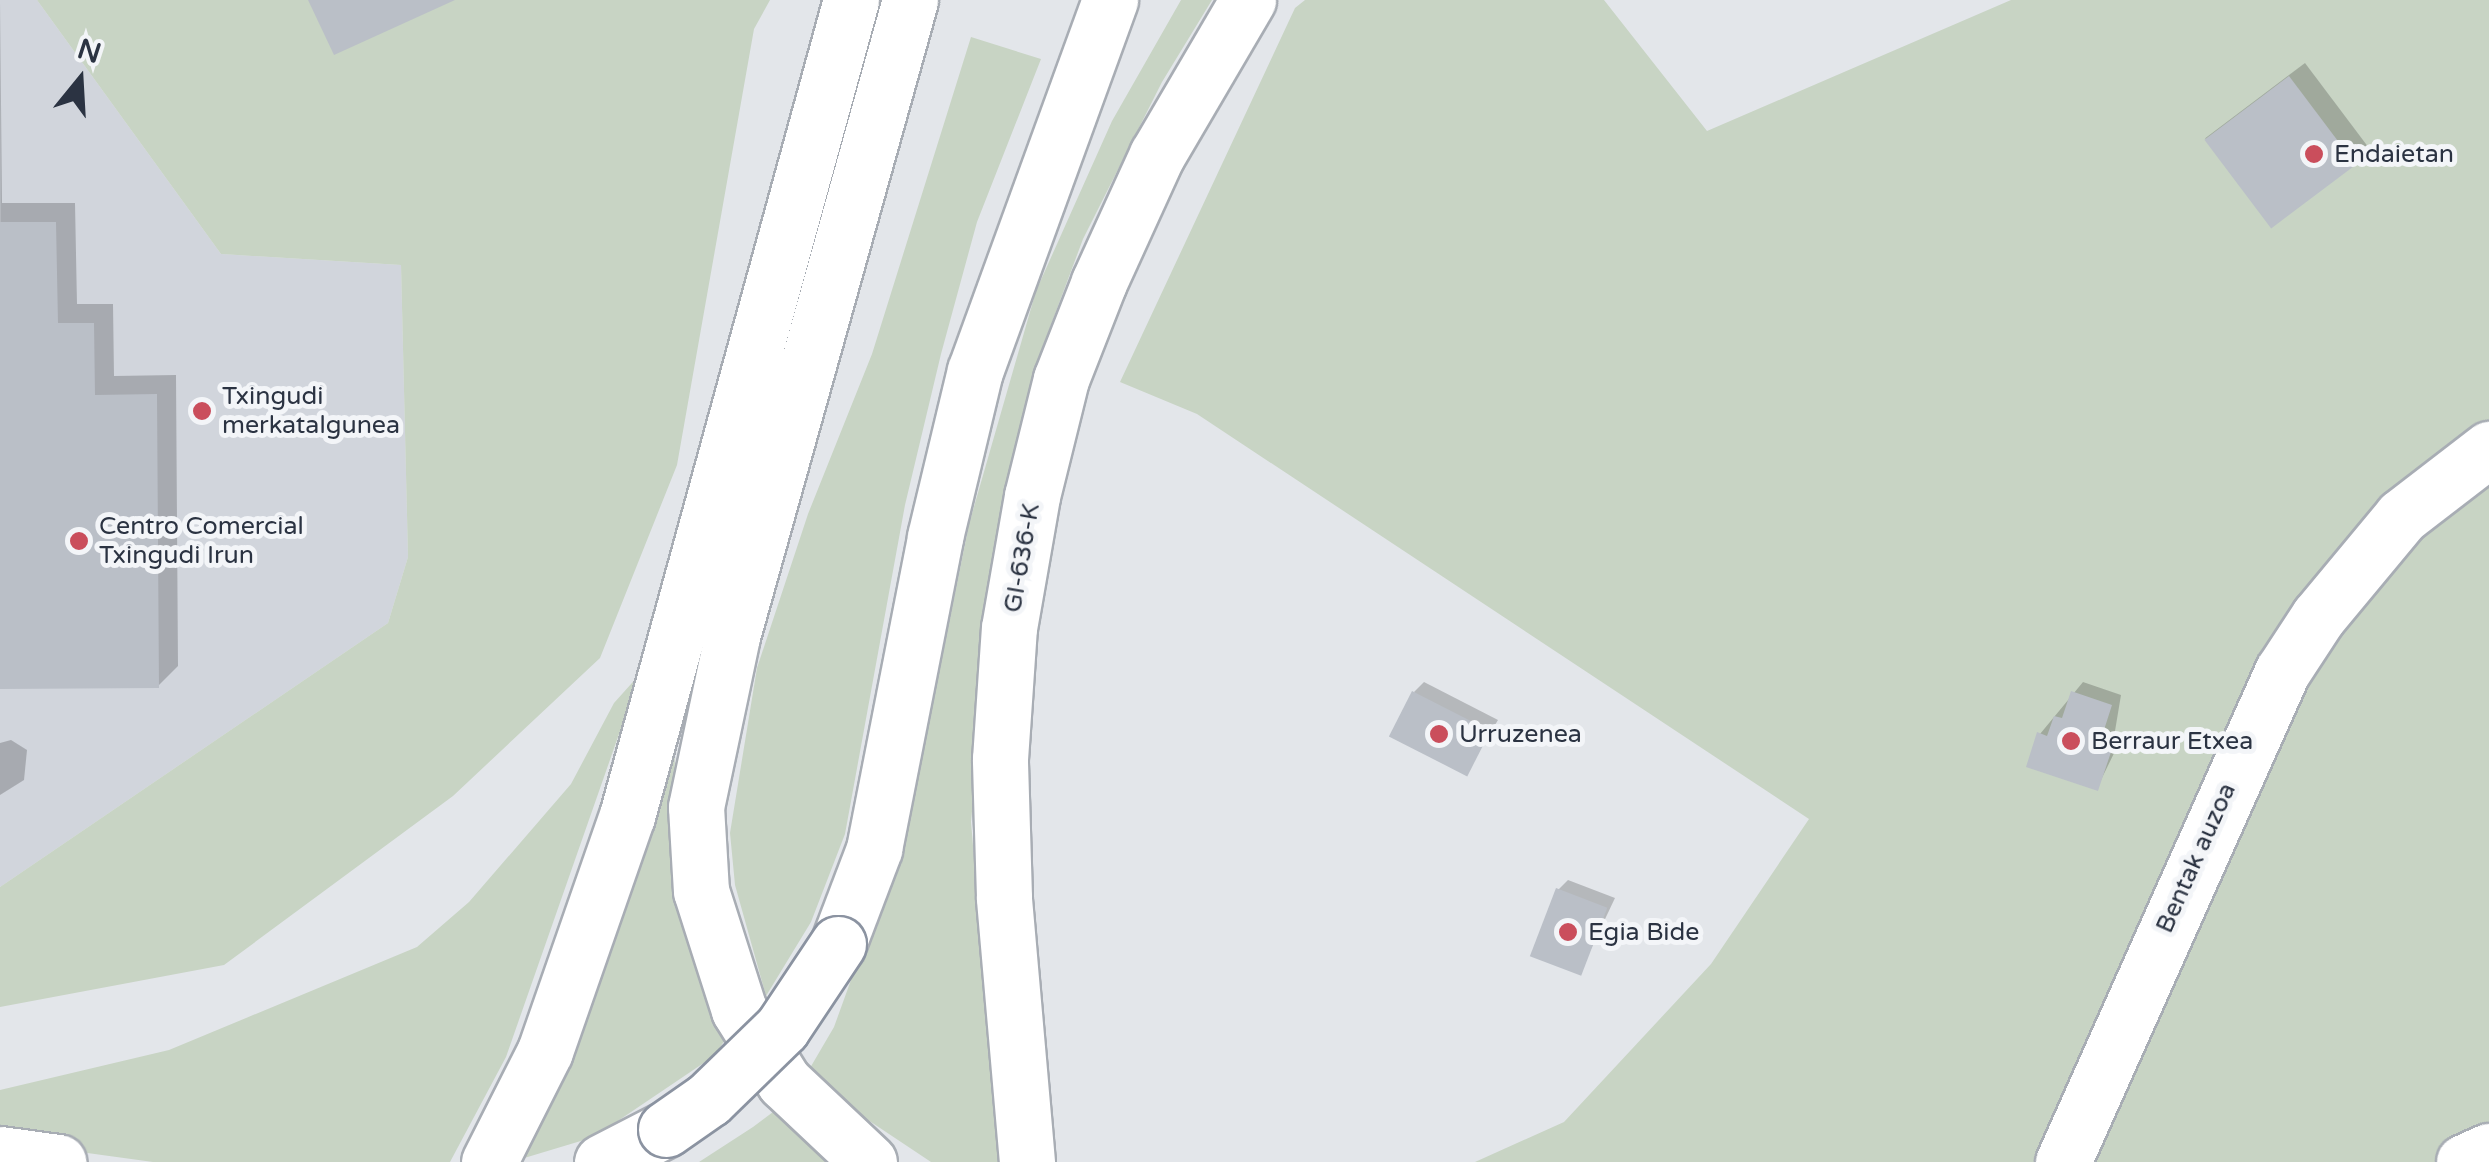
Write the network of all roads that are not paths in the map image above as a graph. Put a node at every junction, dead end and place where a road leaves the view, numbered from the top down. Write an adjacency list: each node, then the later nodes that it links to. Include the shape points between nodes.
1 (851, 0): 17 (main road, via 621,834 544,1051)
2 (910, 0): 19 (main road, via 732,636 696,808 701,891 739,1010 784,1082)
3 (1080, 0): 10 (main road)
4 (1096, 0): 10 (main road)
5 (1110, 0): 10 (main road)
6 (1126, 0): 10 (main road)
7 (1144, 0): 10 (main road, via 1105,68)
8 (1248, 0): 12 (main road, GI-636-K, via 1157,155 1061,379)
9 (1280, 0): 12 (main road, via 1188,159 1140,260 1095,371)
10 (1074, 102): 18 (main road, bridge, via 976,371 935,537 874,849 838,944 770,1040 708,1099)
11 (2489, 449): 13 (main road, Bentak auzoa, via 2402,516 2318,616 2282,672)
12 (1010, 628): 20 (main road, GI-636-K, via 1000,759 1004,897)
13 (2069, 1148)
14 (2489, 1151): 21 (main road)
15 (0, 1154): 16 (main road)
16 (58, 1162)
17 (489, 1162)
18 (602, 1162)
19 (869, 1162)
20 (1027, 1162)
21 (2464, 1162)

